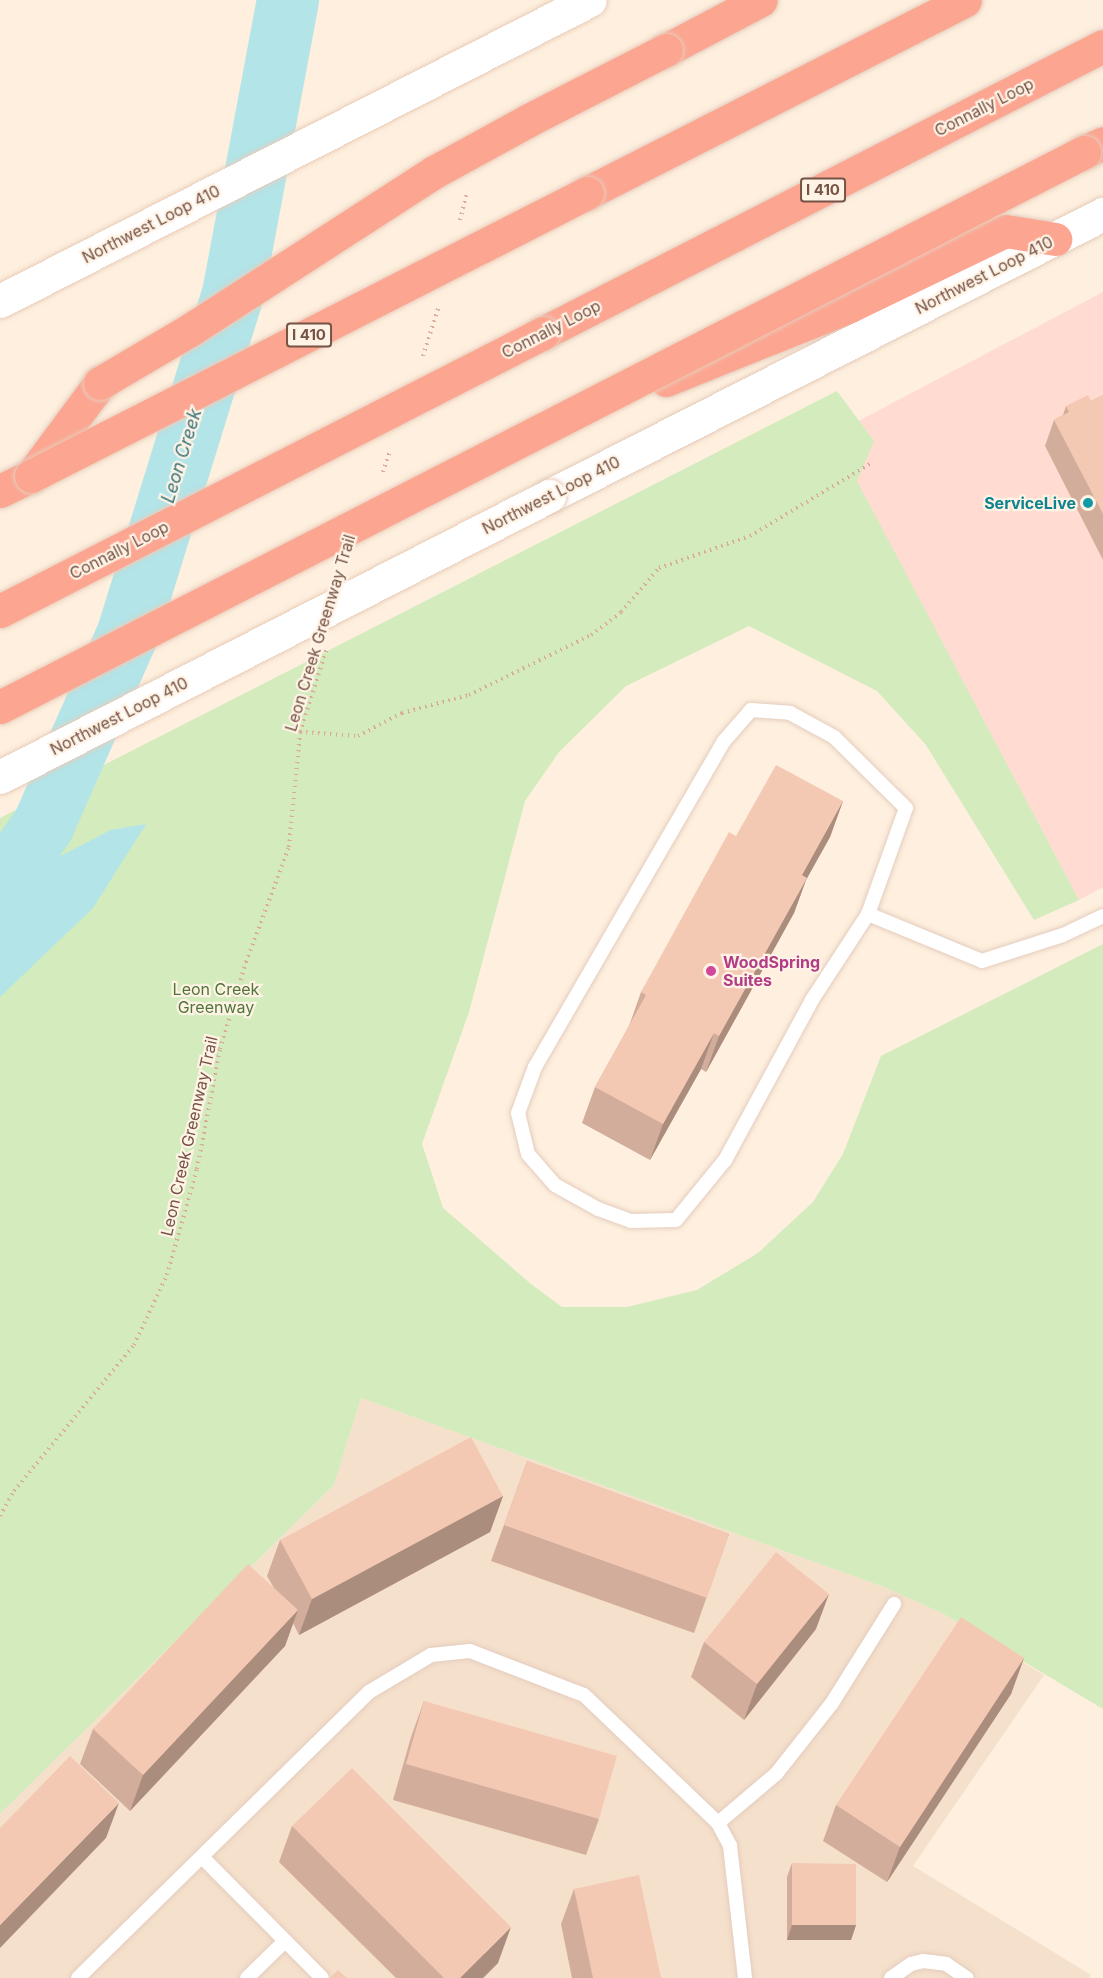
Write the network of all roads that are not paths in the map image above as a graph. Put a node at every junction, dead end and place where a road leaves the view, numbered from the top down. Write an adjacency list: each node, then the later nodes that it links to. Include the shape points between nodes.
1 (590, 0): 8 (main road, Northwest Loop 410, bridge)
2 (761, 0): 9 (highway, bridge, via 434,172 190,330 100,383)
3 (965, 0): 9 (highway, I 410, bridge)
4 (1103, 46): 11 (highway, Connally Loop / I 410, bridge)
5 (1094, 147): 13 (highway, bridge)
6 (1103, 214): 7 (main road, Northwest Loop 410)
7 (1054, 239): 12 (highway, bridge, via 1005,231 842,309 508,451 185,608); 14 (main road, Northwest Loop 410, bridge)
8 (0, 301)
9 (31, 476): 10 (highway, I 410)
10 (0, 491)
11 (0, 611)
12 (0, 683)
13 (0, 707)
14 (0, 777)
15 (868, 914): 15 (lane, via 812,1000 725,1160 676,1220 631,1221 598,1209 555,1185 528,1154 518,1113 535,1066 724,741 751,710 790,713 834,737 906,808); 16 (lane, via 982,961 1063,935)
16 (1103, 916)
17 (894, 1604): 18 (lane, via 810,1732 776,1774)
18 (718, 1823): 19 (lane, via 584,1695 470,1651 431,1656 369,1692); 24 (lane, via 730,1846)
19 (202, 1857): 20 (lane); 21 (lane)
20 (285, 1941): 22 (lane); 23 (lane)
21 (78, 1978)
22 (247, 1978)
23 (322, 1978)
24 (745, 1978)
25 (891, 1978): 26 (lane, via 923,1960 946,1964)
26 (967, 1978)

